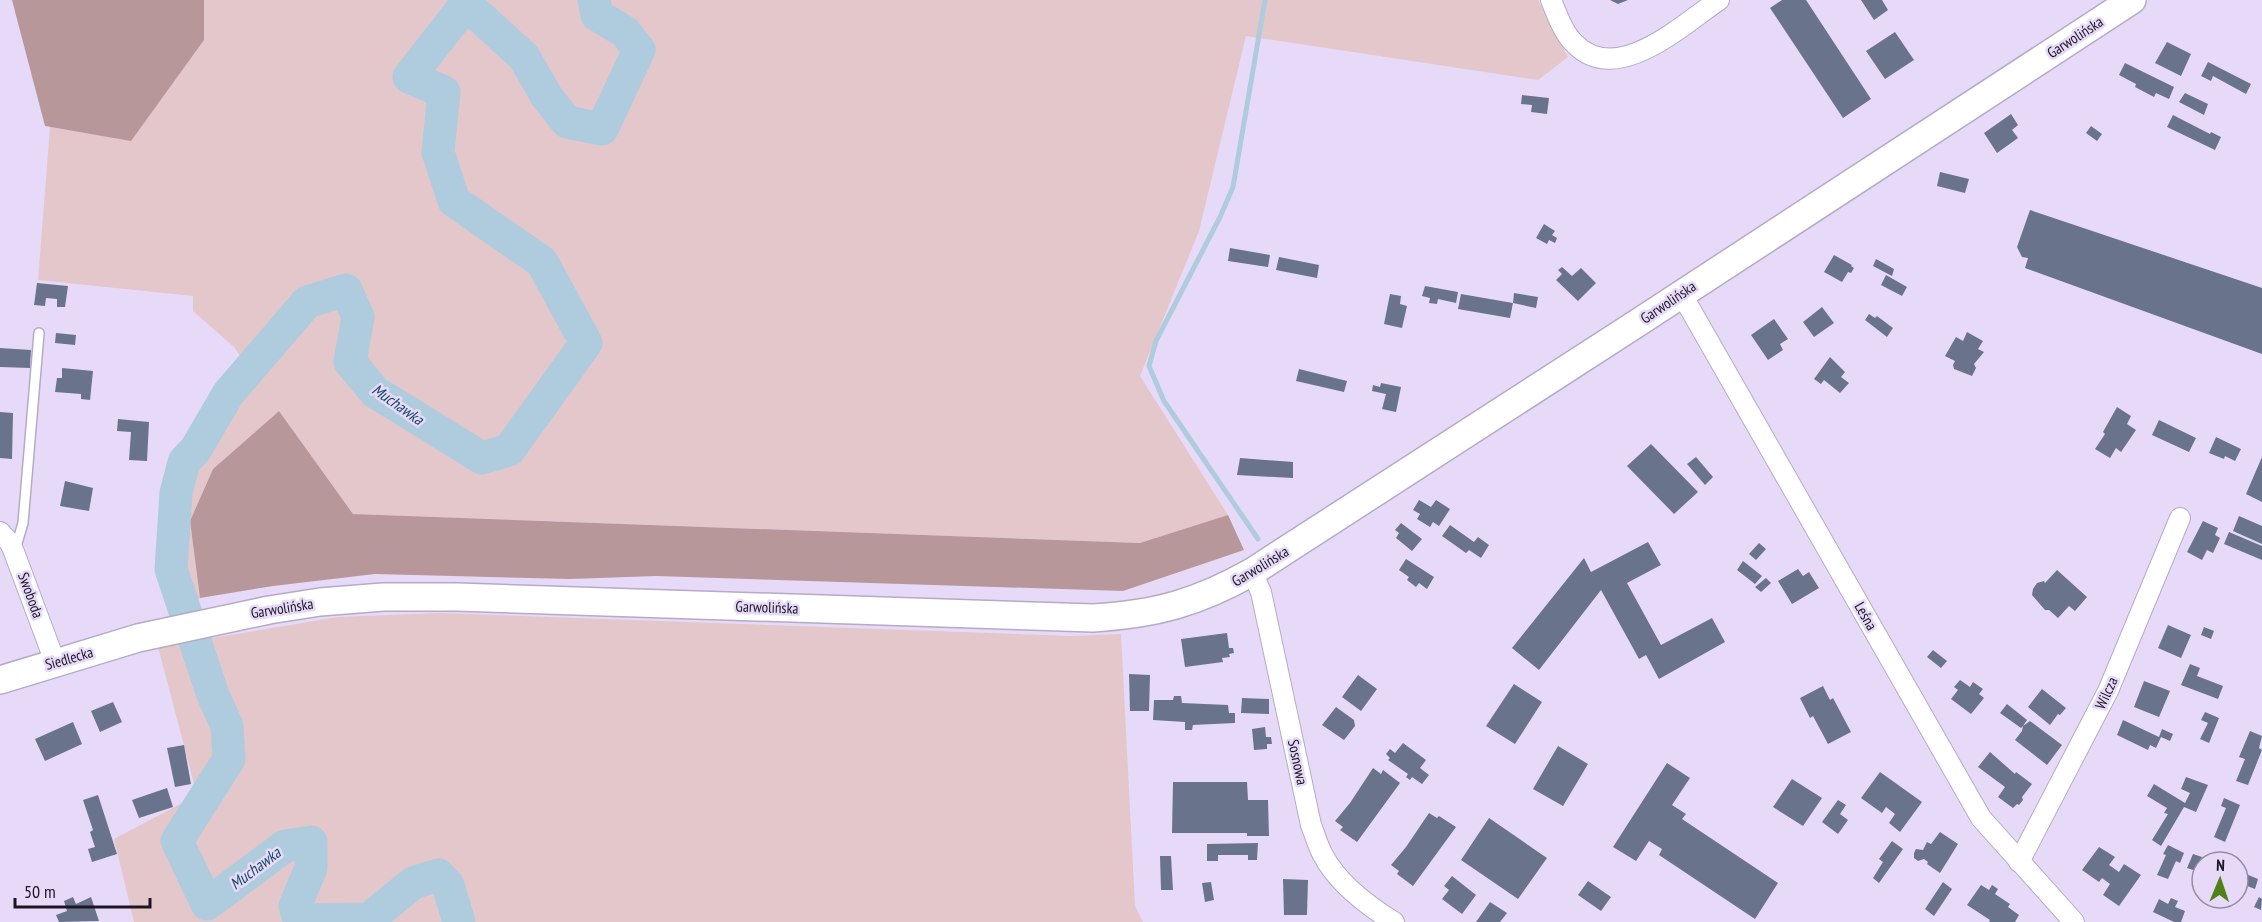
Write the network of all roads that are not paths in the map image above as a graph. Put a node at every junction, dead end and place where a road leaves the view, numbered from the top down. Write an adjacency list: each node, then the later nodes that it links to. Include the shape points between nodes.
1 (1551, 0): 2 (street, via 1574,44 1599,59 1623,58 1644,51)
2 (1719, 0)
3 (2132, 0): 4 (main road, Garwolińska)
4 (1681, 293): 9 (main road, Garwolińska); 13 (street, Leśna, via 1981,818)
5 (39, 333): 8 (lane, via 23,523)
6 (2180, 518): 13 (street, Wilcza, via 2108,691)
7 (0, 532): 8 (street, Swoboda)
8 (14, 552): 11 (street, Swoboda)
9 (1252, 572): 10 (main road, Garwolińska, via 1213,593 1171,607 1093,618 383,597 233,616); 14 (street, Sosnowa, via 1261,592 1311,825 1324,857 1347,887)
10 (138, 638): 11 (main road, Siedlecka)
11 (55, 662): 12 (main road, Siedlecka)
12 (0, 680)
13 (2019, 862): 15 (street, Leśna)
14 (1394, 922)
15 (2074, 922)

